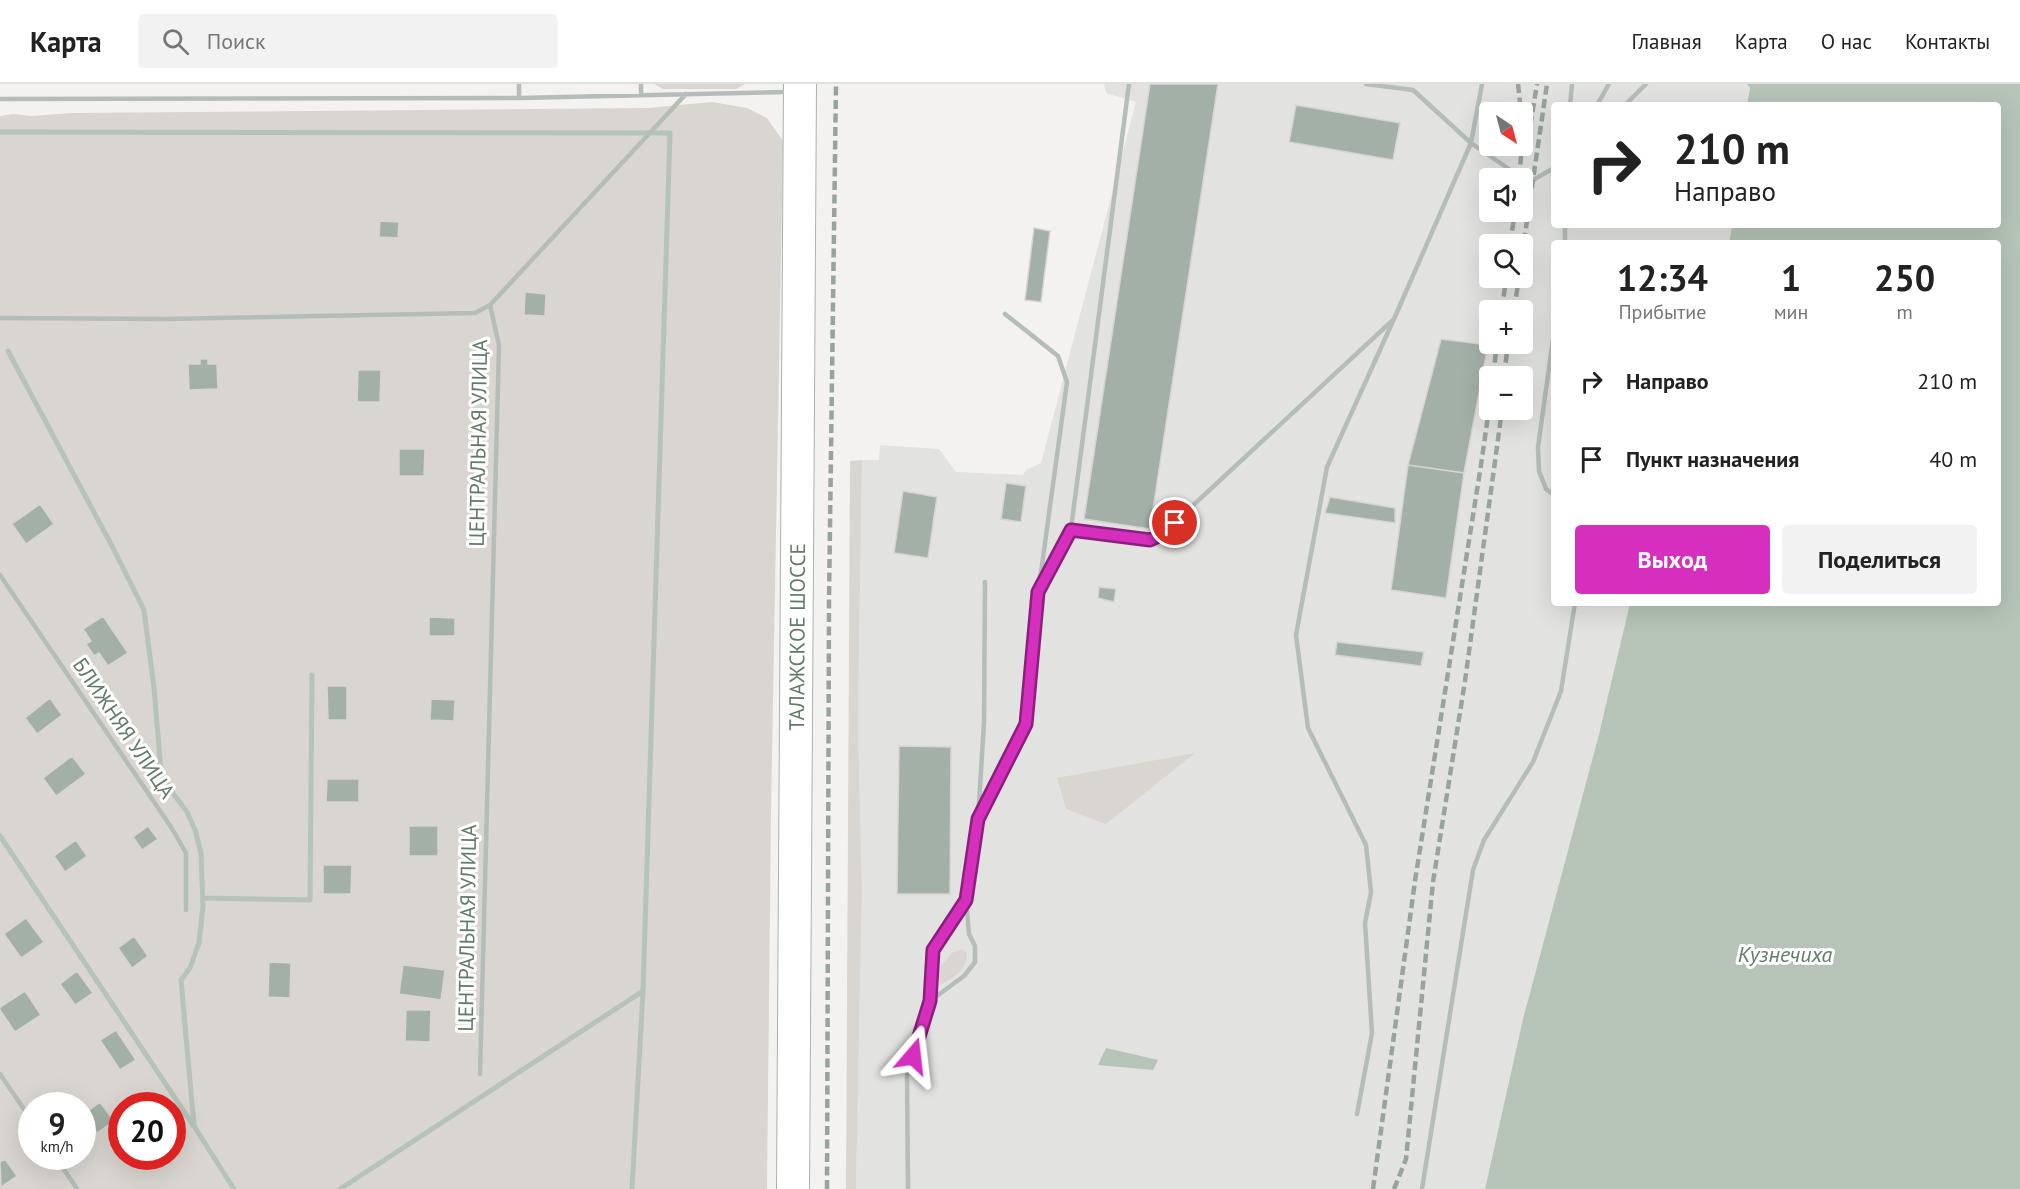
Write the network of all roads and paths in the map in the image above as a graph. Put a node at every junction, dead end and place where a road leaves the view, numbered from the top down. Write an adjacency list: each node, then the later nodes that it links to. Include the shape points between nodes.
1 (519, 84): 14 (lane)
2 (641, 84): 13 (lane)
3 (1129, 84): 29 (lane)
4 (1366, 84): 11 (lane)
5 (1414, 84): 11 (lane)
6 (1482, 84): 19 (lane)
7 (1572, 84): 16 (lane)
8 (1609, 84): 17 (lane)
9 (1646, 84): 18 (lane)
10 (800, 88): 12 (lane); 44 (main road, ТАЛАЖСКОЕ ШОССЕ)
11 (1413, 90): 19 (lane)
12 (686, 93): 13 (lane); 23 (lane)
13 (641, 94): 14 (lane)
14 (519, 98): 15 (lane)
15 (0, 99)
16 (1570, 102)
17 (1599, 102)
18 (1628, 102)
19 (1471, 143): 20 (lane); 26 (lane)
20 (1506, 168)
21 (1551, 170): 22 (lane)
22 (1533, 180)
23 (490, 305): 25 (lane, ЦЕНТРАЛЬНАЯ УЛИЦА, via 475,313); 39 (lane, ЦЕНТРАЛЬНАЯ УЛИЦА, via 499,345)
24 (1005, 314): 32 (lane, via 1058,356 1067,382)
25 (0, 318)
26 (1394, 319): 29 (lane, via 1161,535 1150,540); 41 (lane, via 1327,467 1296,635 1308,728 1366,845 1371,892 1365,923 1372,1033)
27 (1551, 354): 28 (lane, via 1538,447 1539,471)
28 (1551, 493)
29 (1071, 530): 32 (lane)
30 (0, 575): 36 (lane, БЛИЖНЯЯ УЛИЦА, via 186,853)
31 (985, 582): 34 (lane, via 984,723)
32 (1038, 592): 34 (lane, via 1026,724)
33 (1575, 606): 46 (lane, via 1561,691 1533,762 1484,840 1473,870)
34 (978, 819): 35 (lane)
35 (966, 900): 37 (lane, via 933,950); 37 (lane, via 975,962 964,976)
36 (186, 910)
37 (930, 1001): 45 (lane, via 907,1075)
38 (0, 1074): 40 (lane)
39 (480, 1074)
40 (18, 1100)
41 (1358, 1114)
42 (64, 1170): 43 (lane)
43 (77, 1189)
44 (793, 1189)
45 (908, 1189)
46 (1422, 1189)

